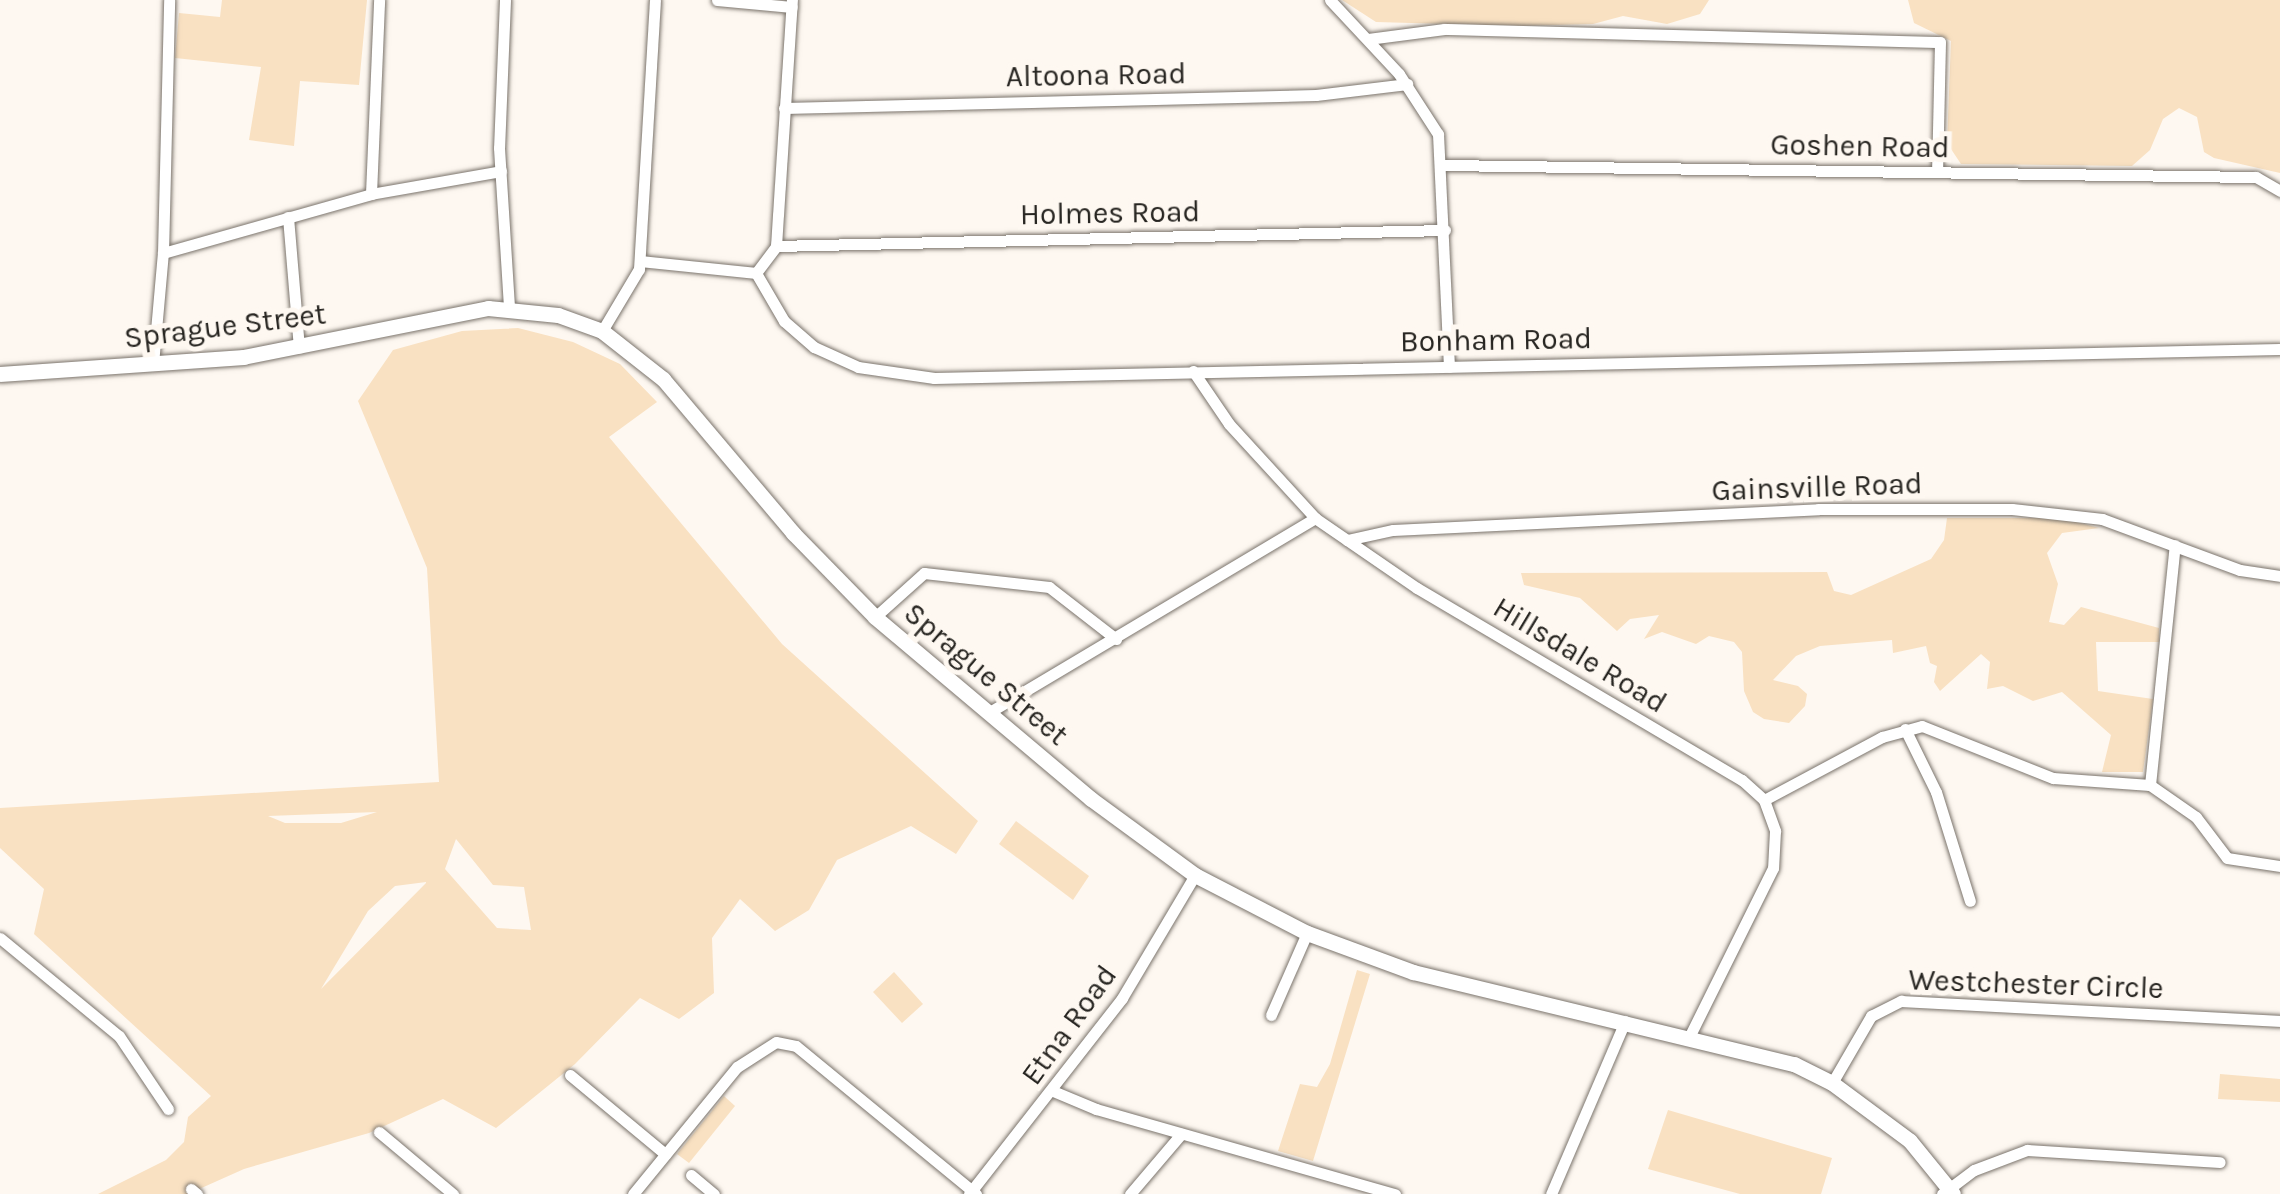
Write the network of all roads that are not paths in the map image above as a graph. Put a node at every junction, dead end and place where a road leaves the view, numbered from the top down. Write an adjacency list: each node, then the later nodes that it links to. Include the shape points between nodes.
1 (169, 0): 19 (street)
2 (379, 0): 15 (street)
3 (505, 0): 12 (street)
4 (655, 0): 20 (street)
5 (717, 0): 7 (street)
6 (1330, 0): 8 (street)
7 (792, 3): 10 (street)
8 (1368, 40): 9 (street); 13 (street, via 1458,30 1940,42)
9 (1407, 84): 10 (street, Altoona Road, via 1316,96); 11 (street, via 1435,127)
10 (784, 108): 18 (street)
11 (1444, 165): 13 (street, Goshen Road); 17 (street)
12 (501, 171): 15 (street); 22 (street)
13 (1937, 172): 14 (street, Goshen Road, via 2256,177)
14 (2277, 187)
15 (370, 194): 16 (street)
16 (288, 217): 19 (street); 24 (street)
17 (1446, 230): 18 (street, Holmes Road); 27 (street)
18 (776, 246): 21 (street)
19 (164, 253): 26 (street)
20 (640, 261): 21 (street); 23 (street)
21 (756, 273): 28 (street, Bonham Road, via 794,332 858,367 934,378)
22 (509, 308): 23 (main road, Sprague Street, via 558,315); 24 (main road, Sprague Street)
23 (602, 332): 34 (main road, Sprague Street, via 663,378 782,521)
24 (298, 348): 26 (main road, Sprague Street)
25 (2280, 349): 27 (street, Bonham Road)
26 (153, 364): 29 (main road, Sprague Street)
27 (1449, 367): 28 (street, Bonham Road)
28 (1193, 371): 30 (street, Hillsdale Road, via 1229,424)
29 (0, 374)
30 (1315, 518): 31 (street, Hillsdale Road); 35 (street)
31 (1347, 540): 32 (street, Gainsville Road, via 1393,530 1780,511 1977,509 2102,518); 39 (street, Hillsdale Road)
32 (2175, 546): 33 (street, Gainsville Road); 38 (street)
33 (2280, 576)
34 (876, 618): 35 (street, via 924,572 1049,588); 36 (main road, Sprague Street)
35 (1116, 638): 36 (street)
36 (988, 713): 41 (main road, Sprague Street)
37 (1905, 728): 38 (street, via 1944,732 2052,778); 39 (street); 42 (street, via 1936,792)
38 (2150, 785): 40 (street, via 2196,817 2227,858)
39 (1764, 800): 48 (street, via 1776,832 1773,868)
40 (2280, 866)
41 (1195, 875): 43 (main road, Sprague Street); 51 (street, Etna Road, via 1122,998)
42 (1970, 901)
43 (1307, 933): 45 (street); 46 (main road, Sprague Street, via 1414,972)
44 (0, 938): 52 (street, via 120,1036)
45 (1271, 1015)
46 (1625, 1021): 48 (main road, Sprague Street); 65 (street)
47 (2280, 1021): 50 (street, Westchester Circle, via 1900,1001 1871,1016)
48 (1690, 1035): 50 (main road, Sprague Street, via 1755,1050)
49 (570, 1075): 55 (street)
50 (1832, 1083): 58 (main road, Sprague Street, via 1910,1142)
51 (1053, 1091): 54 (street); 59 (street, Etna Road)
52 (168, 1109)
53 (378, 1132): 60 (street)
54 (1181, 1134): 63 (street); 64 (street)
55 (666, 1154): 59 (street, via 737,1067 776,1042 796,1046); 61 (street)
56 (2220, 1162): 58 (street, via 2027,1150 2002,1155)
57 (691, 1175): 62 (street)
58 (1947, 1192)
59 (972, 1193)
60 (453, 1194)
61 (633, 1194)
62 (714, 1194)
63 (1130, 1194)
64 (1395, 1194)
65 (1551, 1194)

